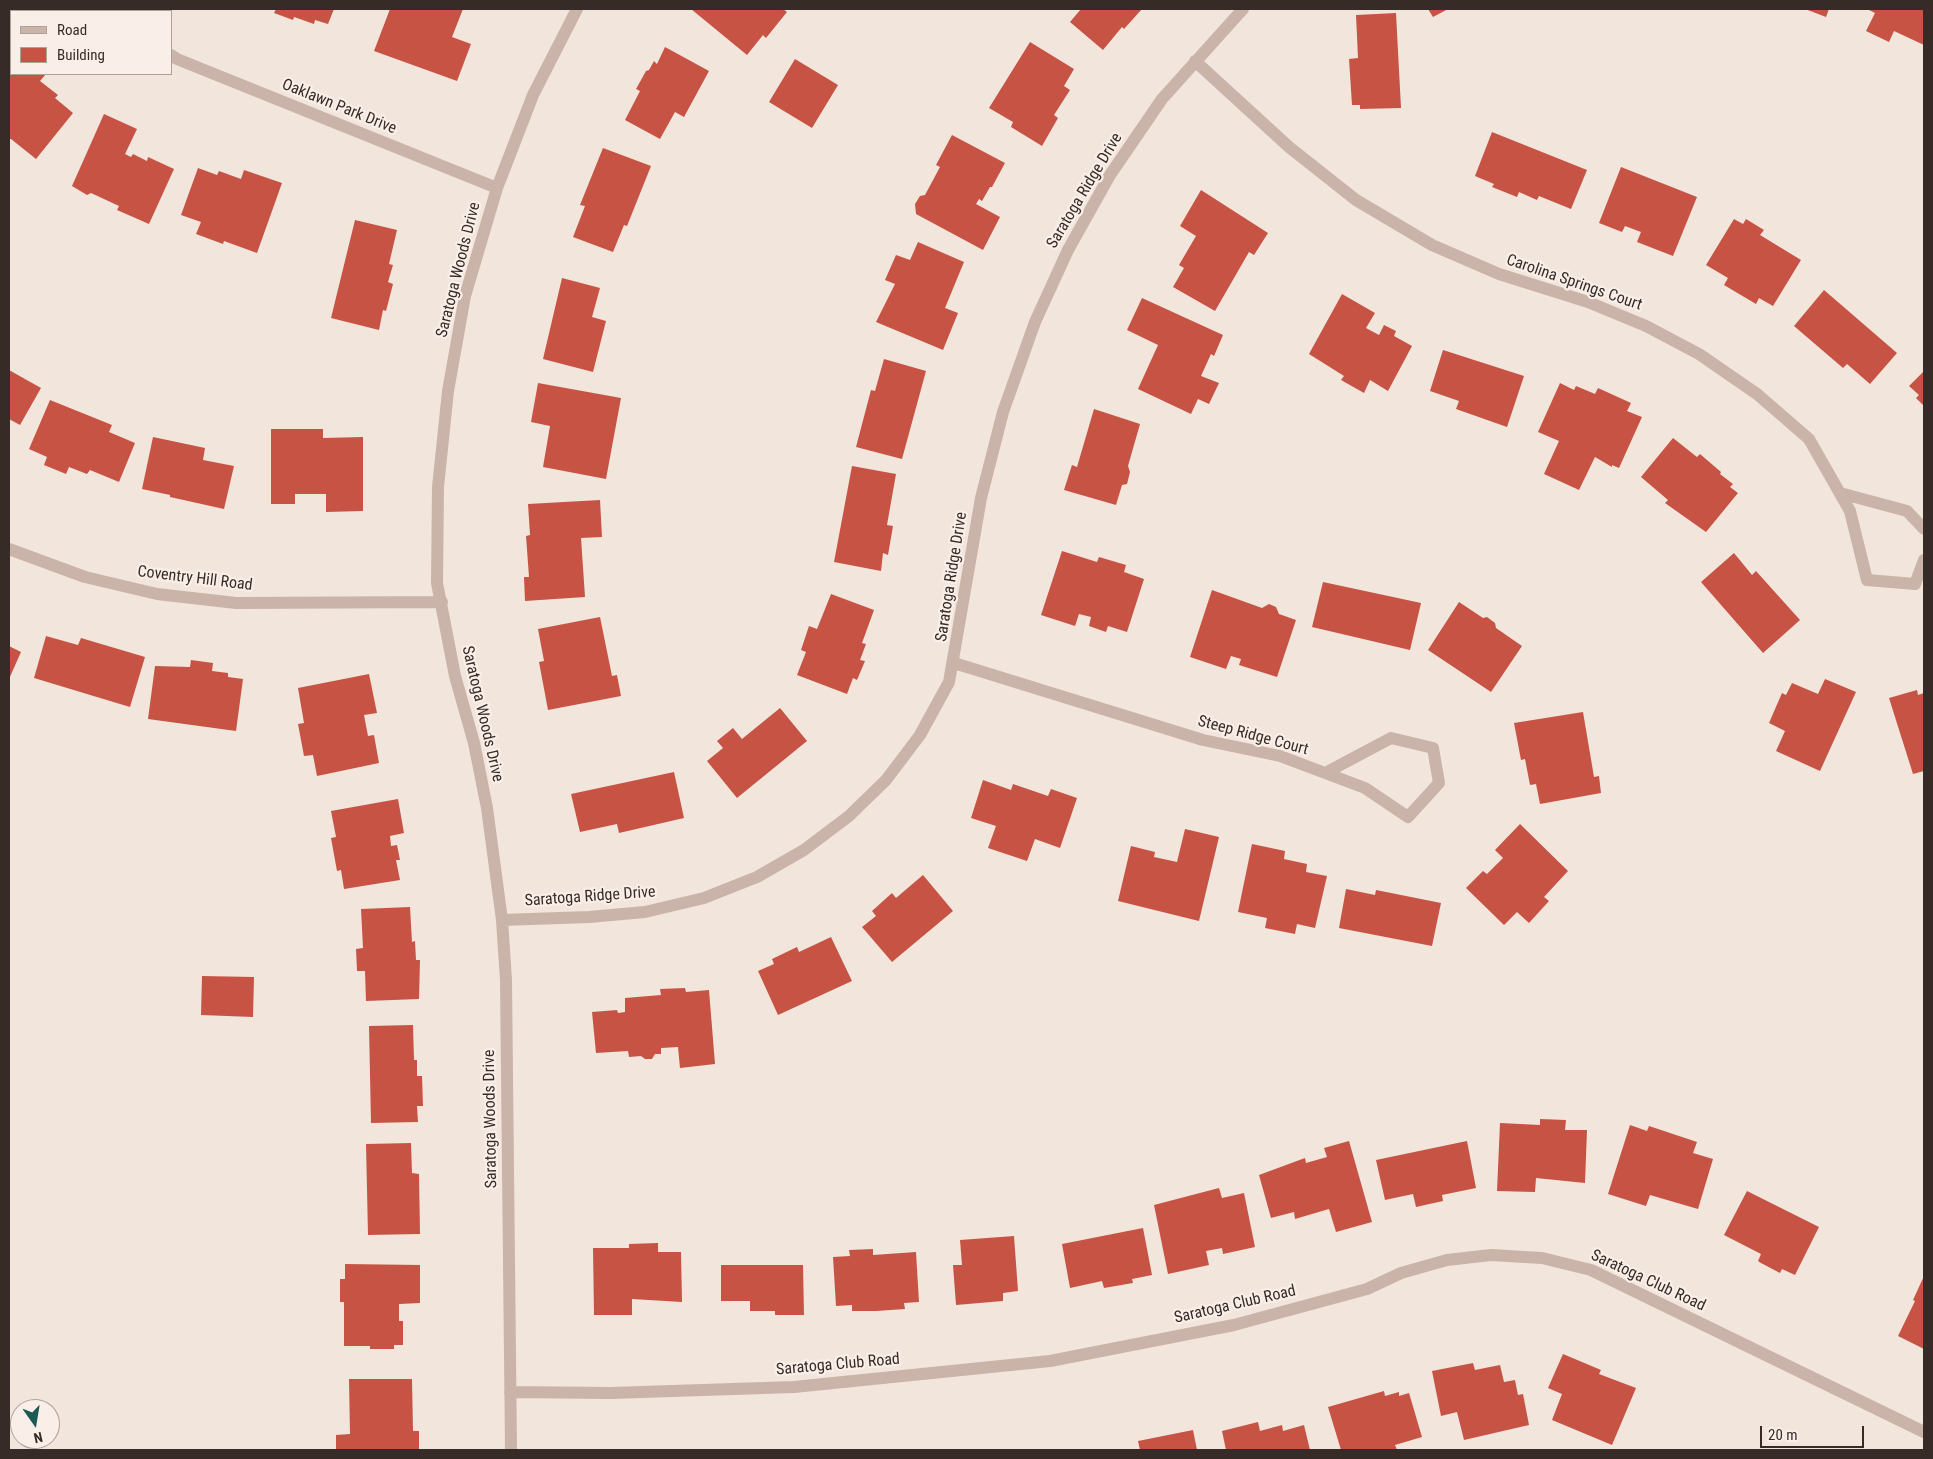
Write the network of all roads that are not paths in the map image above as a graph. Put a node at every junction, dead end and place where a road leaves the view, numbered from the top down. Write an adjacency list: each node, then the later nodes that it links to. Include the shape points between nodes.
1 (577, 9): 5 (street, Saratoga Woods Drive, via 533,95)
2 (1243, 9): 4 (street, Saratoga Ridge Drive)
3 (172, 56): 5 (street, Oaklawn Park Drive)
4 (1195, 61): 9 (street, Carolina Springs Court, via 1289,147 1356,200 1432,245 1499,274 1588,302 1646,326 1699,354 1757,394 1809,439 1850,511 1868,580 1915,584); 11 (street, Saratoga Ridge Drive, via 1162,99 1110,176 1068,250 1034,322 1003,412 981,498)
5 (496, 188): 10 (street, Saratoga Woods Drive, via 465,296 448,391 438,486 437,583)
6 (1840, 493): 7 (street, via 1907,511)
7 (1924, 529)
8 (9, 549): 10 (street, Coventry Hill Road, via 85,577 157,594 236,603)
9 (1924, 560)
10 (442, 602): 13 (street, Saratoga Woods Drive, via 455,676 474,743 487,808)
11 (954, 663): 12 (street, Steep Ridge Court, via 1203,740 1280,756 1365,788 1408,816 1439,783 1433,748 1391,738); 13 (street, Saratoga Ridge Drive, via 949,682 920,735 886,780 850,816 804,850 757,877 704,898 646,912)
12 (1329, 771)
13 (502, 920): 14 (street, Saratoga Woods Drive, via 506,980)
14 (510, 1392): 15 (street, Saratoga Club Road, via 611,1393 794,1387 1050,1361 1234,1325 1367,1288 1401,1273 1447,1260 1491,1255 1542,1258 1591,1270); 16 (street, Saratoga Woods Drive)
15 (1924, 1432)
16 (511, 1450)

